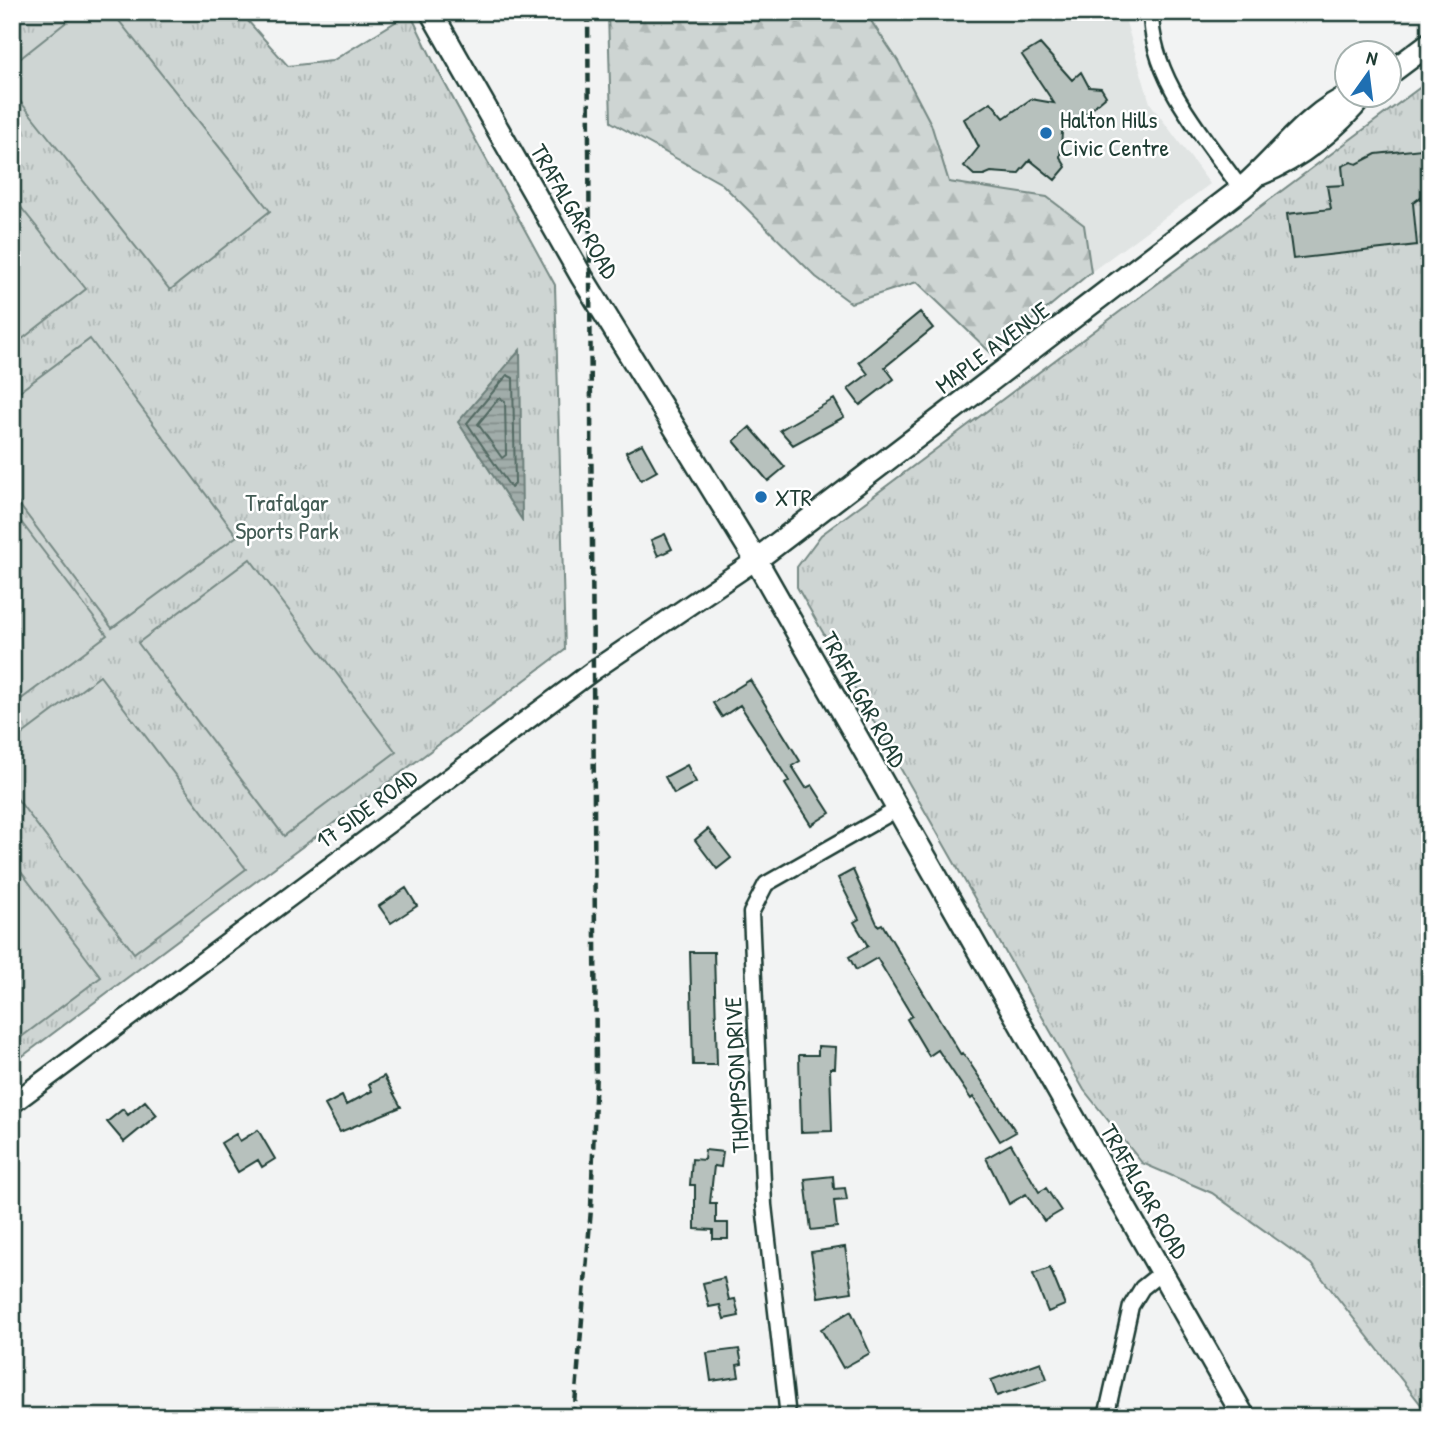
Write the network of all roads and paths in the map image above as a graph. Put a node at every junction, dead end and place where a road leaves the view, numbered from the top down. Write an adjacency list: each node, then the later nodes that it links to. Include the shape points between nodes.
1 (431, 12): 9 (main road, TRAFALGAR ROAD, via 582,277)
2 (1151, 12): 8 (street, via 1151,34 1167,79)
3 (1430, 43): 4 (main road)
4 (1404, 62)
5 (1334, 104): 7 (main road, MAPLE AVENUE, via 1281,147)
6 (1353, 108): 7 (main road, MAPLE AVENUE, via 1288,163)
7 (1258, 175): 8 (main road, MAPLE AVENUE)
8 (1241, 189): 9 (main road, MAPLE AVENUE)
9 (756, 560): 10 (main road, TRAFALGAR ROAD); 11 (street, 17 SIDE ROAD, via 594,670)
10 (896, 810): 12 (main road, TRAFALGAR ROAD); 13 (street, THOMPSON DRIVE, via 766,884 751,913 764,1205)
11 (12, 1104)
12 (1161, 1272): 14 (street, via 1142,1287 1131,1306); 15 (main road, TRAFALGAR ROAD)
13 (788, 1417)
14 (1106, 1417)
15 (1244, 1417)

